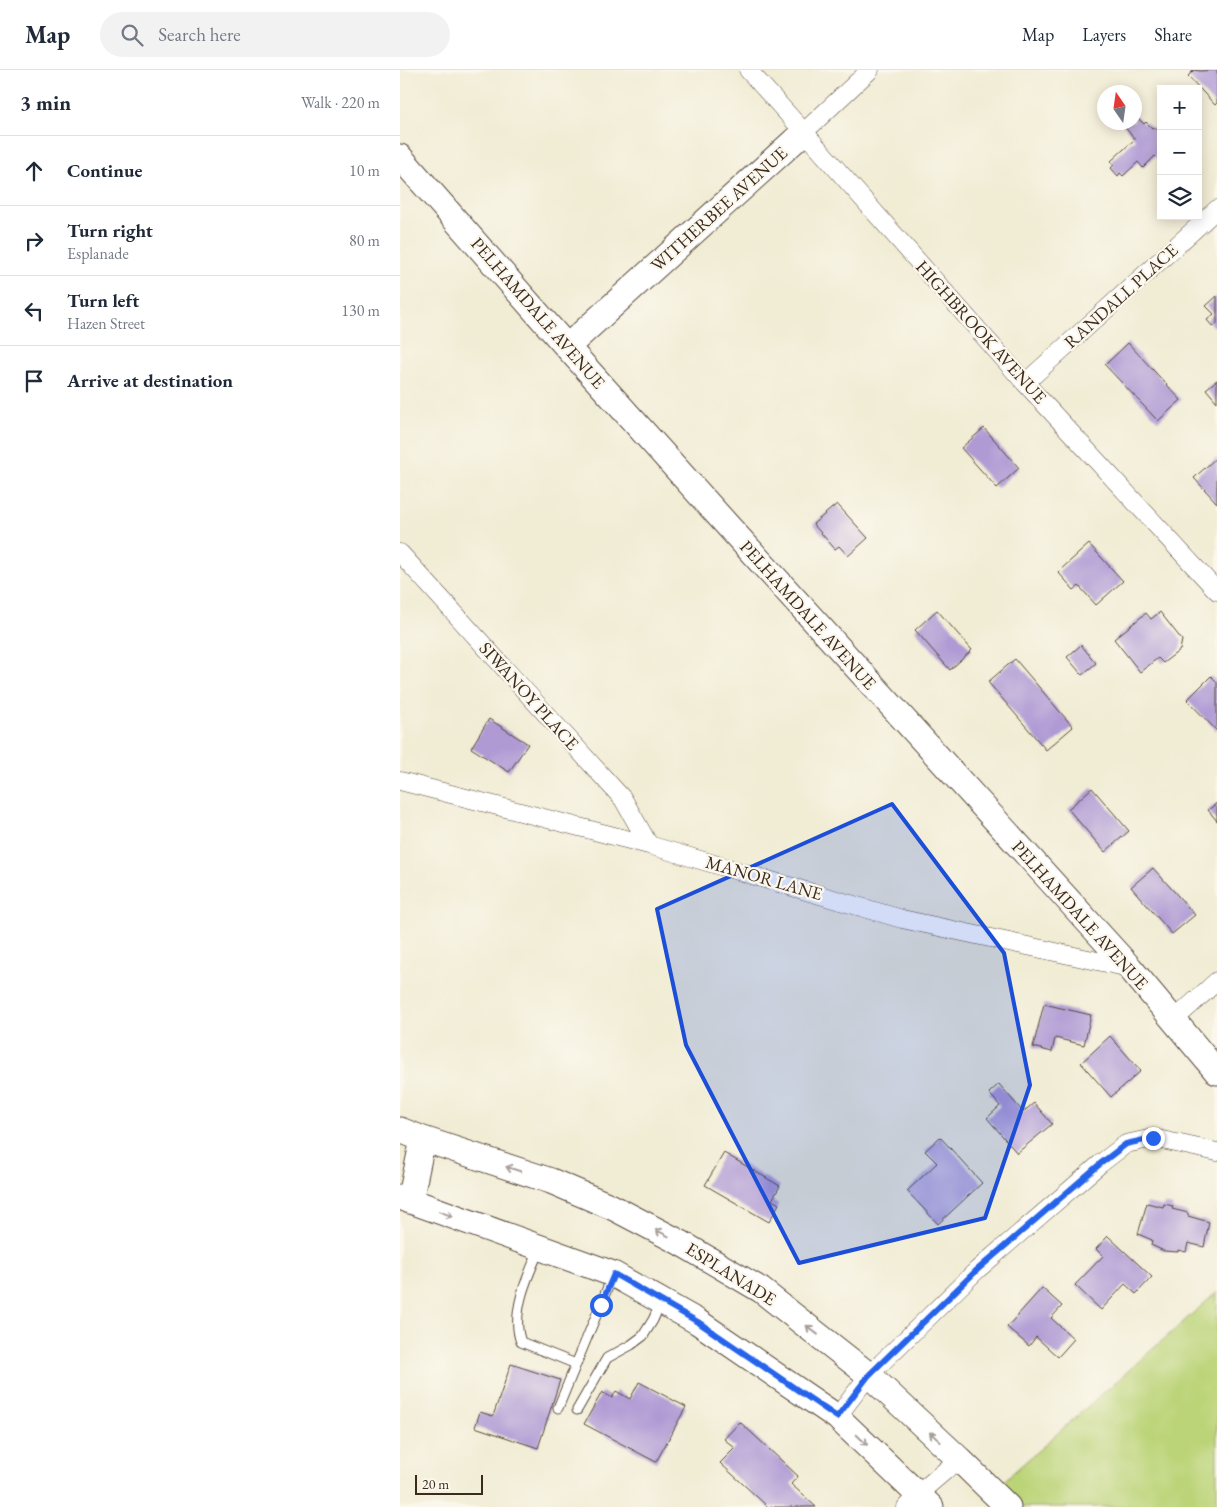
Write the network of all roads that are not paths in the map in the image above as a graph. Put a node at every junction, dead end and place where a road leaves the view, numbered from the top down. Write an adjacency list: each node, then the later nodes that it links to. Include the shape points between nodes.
1 (748, 70): 3 (street, HIGHBROOK AVENUE)
2 (870, 70): 3 (street, WITHERBEE AVENUE)
3 (804, 132): 6 (street, WITHERBEE AVENUE); 7 (street, HIGHBROOK AVENUE)
4 (400, 157): 6 (street, PELHAMDALE AVENUE)
5 (1217, 209): 7 (street, RANDALL PLACE)
6 (566, 347): 12 (street, PELHAMDALE AVENUE)
7 (1025, 383): 9 (street, HIGHBROOK AVENUE)
8 (400, 553): 11 (street, SIWANOY PLACE, via 623,799)
9 (1216, 588)
10 (400, 782): 11 (street, MANOR LANE)
11 (649, 845): 12 (street, MANOR LANE, via 902,919)
12 (1130, 968): 14 (street, PELHAMDALE AVENUE)
13 (1217, 981): 14 (street)
14 (1174, 1020): 15 (street, PELHAMDALE AVENUE)
15 (1217, 1072)
16 (400, 1130): 17 (street, ESPLANADE)
17 (423, 1139): 19 (street); 24 (street, ESPLANADE, one-way to 17, via 761,1290 612,1206 551,1181)
18 (1217, 1152): 24 (street, via 1153,1138 1126,1144 977,1270)
19 (405, 1199): 20 (street, one-way to 20)
20 (540, 1248): 21 (street); 23 (lane, via 523,1293 517,1323 520,1342)
21 (614, 1274): 22 (street); 23 (lane)
22 (662, 1302): 26 (lane, via 643,1336 607,1358); 27 (street)
23 (576, 1364): 25 (lane)
24 (869, 1375): 27 (street); 28 (street, ESPLANADE, one-way to 24)
25 (558, 1408)
26 (577, 1410)
27 (837, 1417): 29 (street, one-way to 29)
28 (959, 1458): 29 (street); 30 (street, ESPLANADE)
29 (913, 1504)
30 (1008, 1507)

